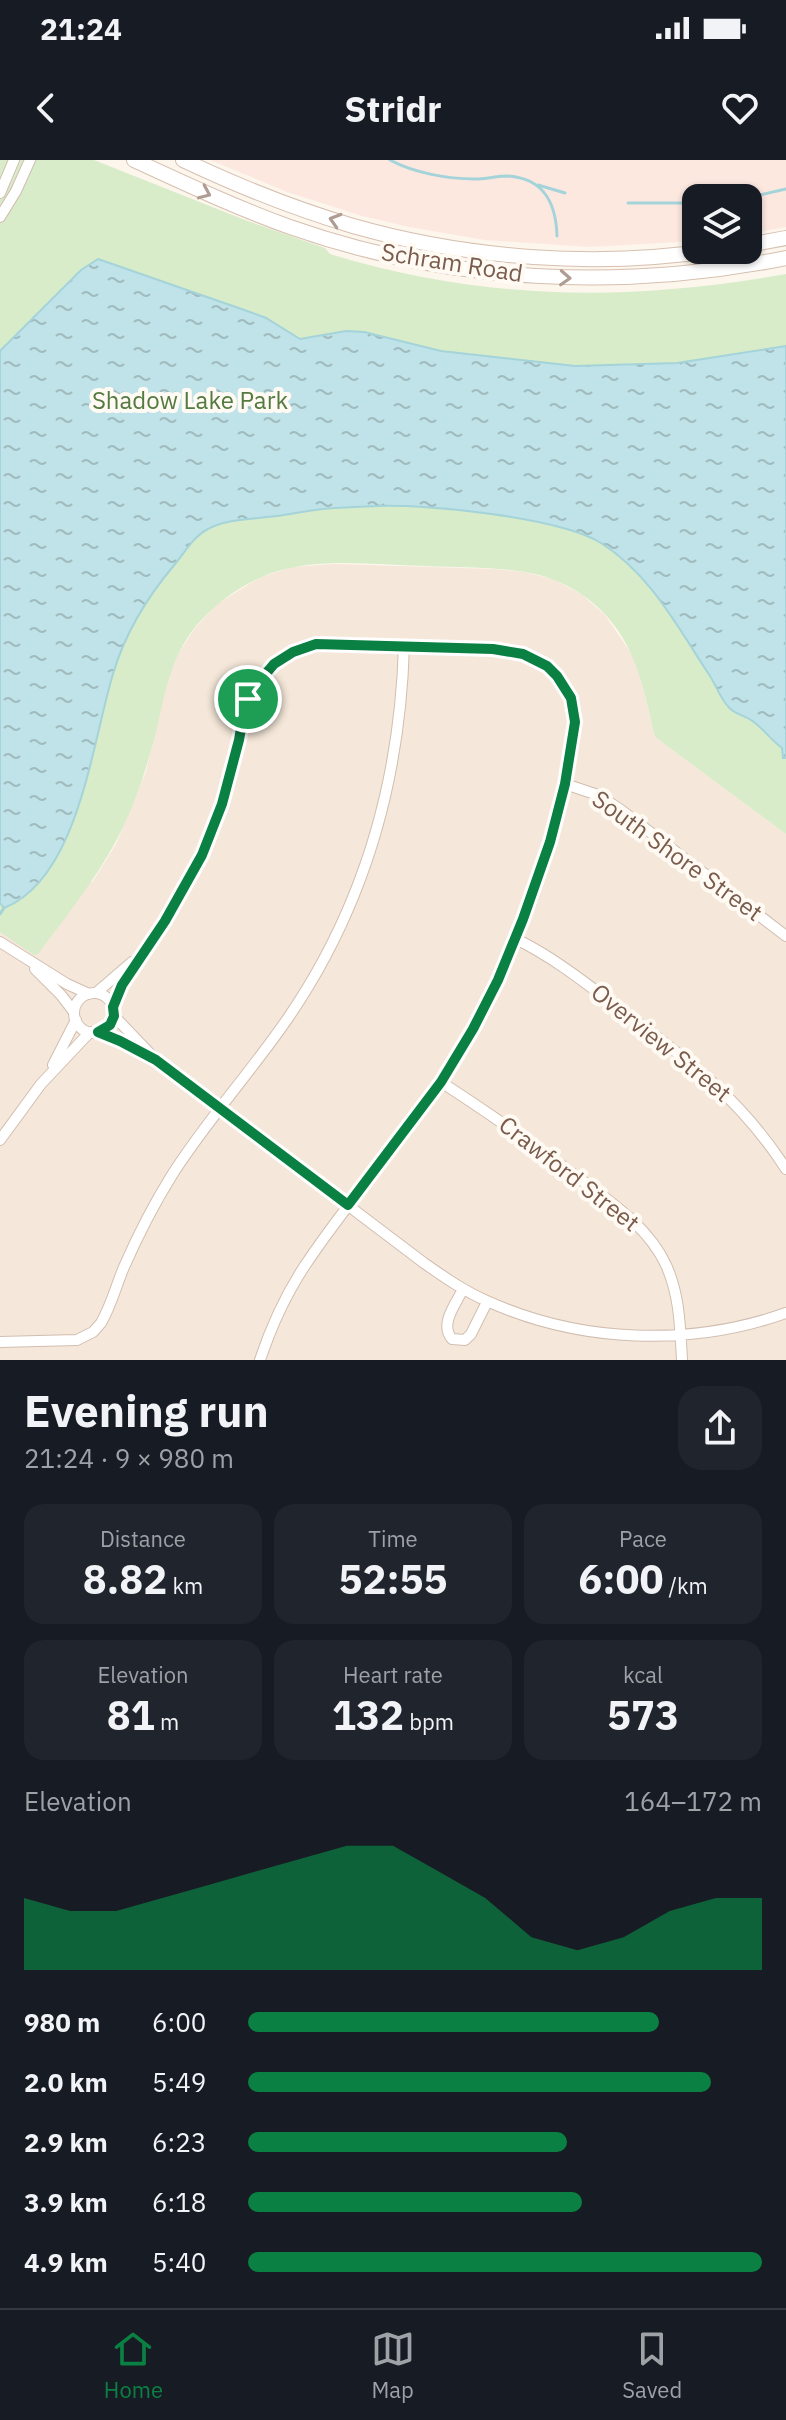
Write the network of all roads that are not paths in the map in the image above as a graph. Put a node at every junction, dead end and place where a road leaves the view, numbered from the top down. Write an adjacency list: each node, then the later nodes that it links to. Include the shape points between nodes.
1 (14, 160): 5 (street)
2 (30, 160): 6 (street)
3 (134, 160): 10 (main road, Schram Road, one-way to 10, via 307,233 467,269 618,278)
4 (183, 160): 9 (main road, Schram Road, one-way to 4, via 572,258 426,242 325,217)
5 (0, 193)
6 (0, 217)
7 (786, 238): 8 (main road)
8 (762, 242)
9 (682, 253)
10 (786, 258)
11 (404, 646): 12 (street, via 509,651 547,666 565,687 574,711); 16 (street, via 316,644 284,656 265,672 248,699 229,781 202,855); 25 (street, via 401,713 389,783 359,885 302,997)
12 (565, 784): 13 (street, South Shore Street, via 621,810); 14 (street)
13 (786, 936)
14 (516, 939): 23 (street); 27 (street, Overview Street, via 556,961 707,1076 753,1122)
15 (0, 942): 17 (street)
16 (140, 956): 18 (street); 19 (street)
17 (22, 957): 18 (street); 20 (street)
18 (93, 994): 19 (street, via 105,996); 20 (street, via 77,1002)
19 (114, 1011): 21 (street, via 107,1028); 22 (street)
20 (75, 1016): 21 (street, via 81,1028); 24 (street)
21 (94, 1032): 22 (street); 24 (street)
22 (156, 1060): 25 (street)
23 (441, 1082): 28 (street); 32 (street, Crawford Street, via 513,1129 635,1222 671,1277)
24 (41, 1084): 26 (street)
25 (220, 1108): 28 (street); 33 (street, via 162,1191 93,1332 67,1341)
26 (0, 1140)
27 (786, 1169)
28 (348, 1205): 29 (street); 34 (street, via 293,1285)
29 (463, 1289): 30 (street); 30 (street, via 448,1320 452,1339 465,1340 471,1334)
30 (487, 1302): 32 (street, via 592,1332)
31 (786, 1313): 32 (street)
32 (681, 1335): 35 (street, Crawford Street)
33 (0, 1342)
34 (260, 1360)
35 (682, 1360)

